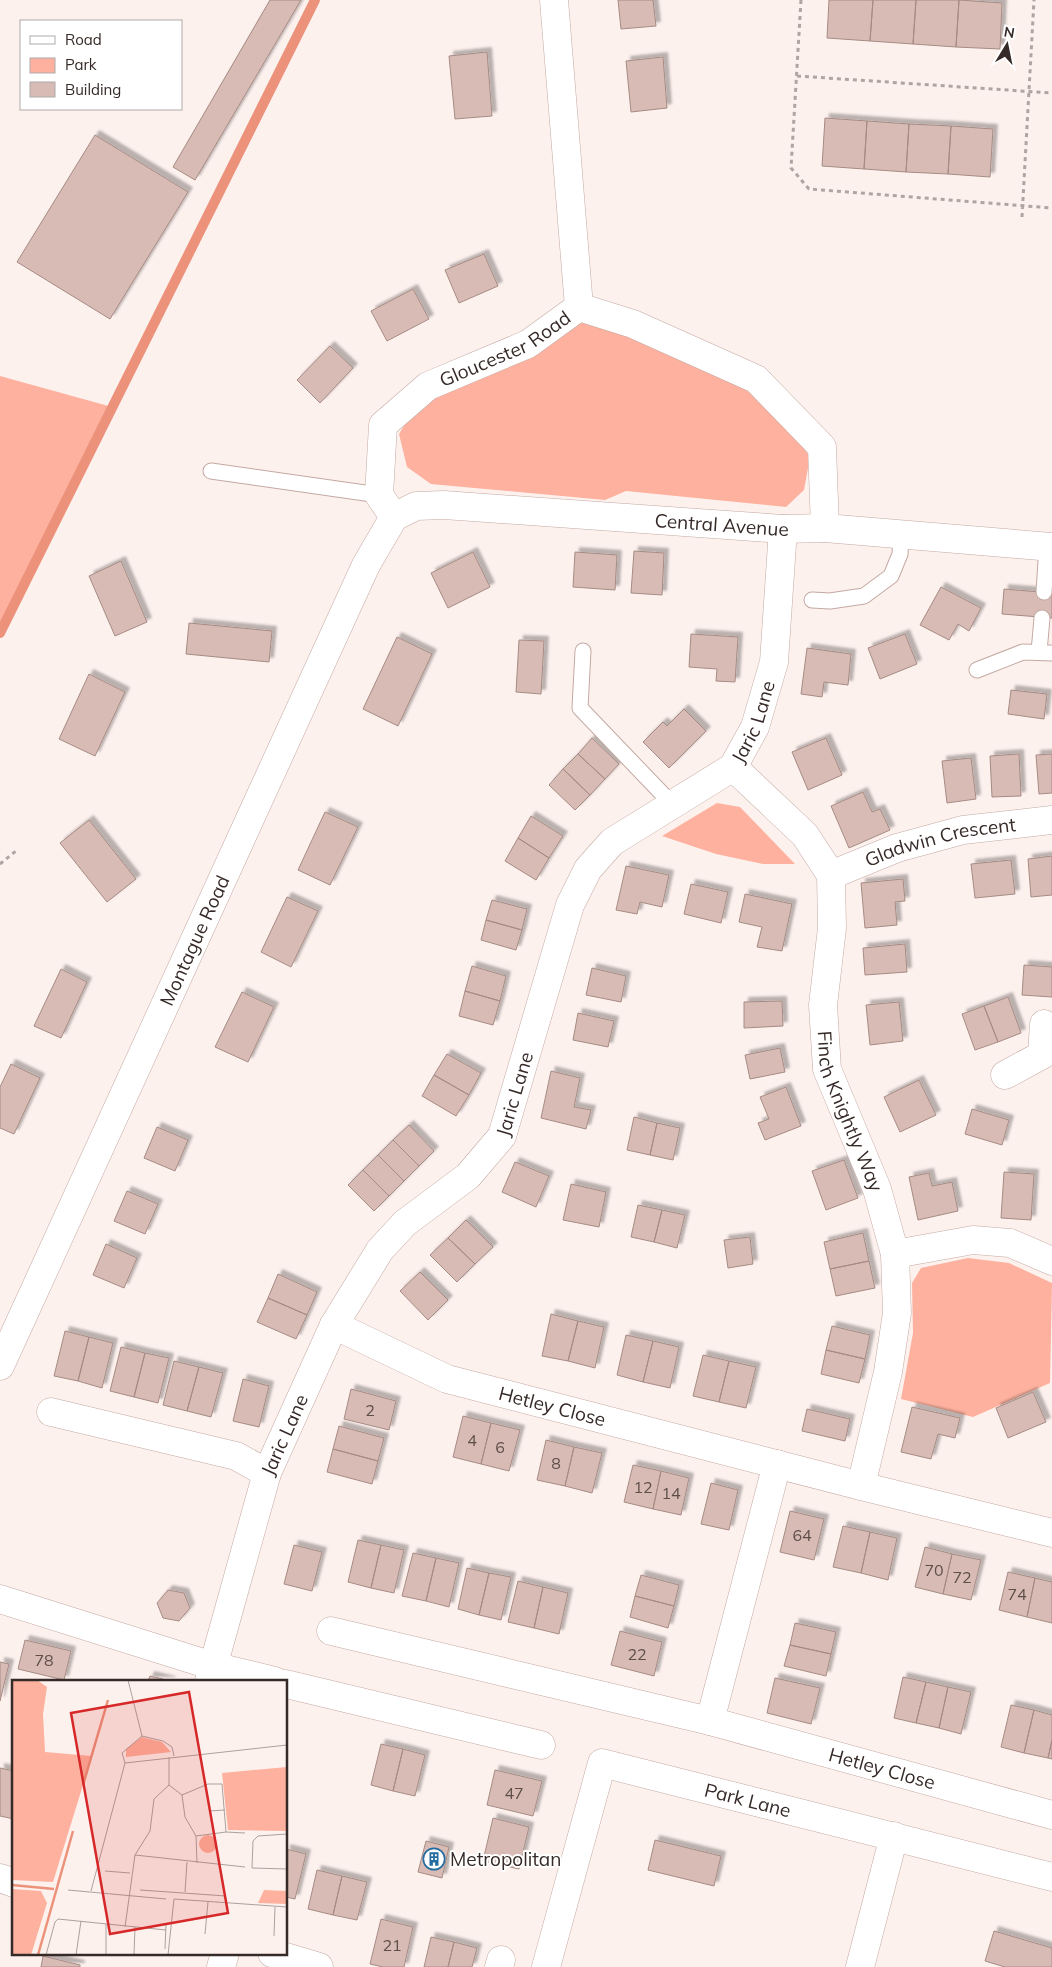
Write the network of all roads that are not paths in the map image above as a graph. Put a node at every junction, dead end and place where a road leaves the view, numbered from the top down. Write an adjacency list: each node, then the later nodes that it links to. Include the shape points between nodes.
1 (554, 0): 2 (street, Gloucester Road)
2 (579, 307): 4 (street, Gloucester Road, via 528,344 428,386 383,425); 6 (street, via 633,324 756,379 822,447)
3 (211, 471): 4 (lane)
4 (379, 495): 5 (street)
5 (394, 518): 7 (street, Central Avenue, via 416,506 444,505); 26 (street, Montague Road, via 366,565)
6 (825, 528): 7 (street, Central Avenue); 8 (street, Central Avenue)
7 (783, 529): 16 (street, Jaric Lane, via 774,662 755,727)
8 (902, 534): 9 (street, Central Avenue); 11 (lane, via 900,554 891,576 864,596 830,602)
9 (1050, 546): 10 (lane)
10 (1044, 592)
11 (812, 600)
12 (1042, 618): 14 (lane)
13 (583, 652): 17 (lane, via 580,708)
14 (1046, 653): 15 (lane, via 1023,652)
15 (978, 670)
16 (733, 766): 17 (street, Jaric Lane); 19 (street, via 805,835)
17 (673, 805): 25 (street, Jaric Lane, via 612,842 588,869 570,905 502,1136 468,1176 405,1223 380,1250)
18 (1052, 820): 19 (street, Gladwin Crescent, via 963,830 897,848)
19 (831, 875): 23 (street, Finch Knightly Way, via 832,928 823,1005 827,1069 877,1190)
20 (1044, 1024): 21 (street)
21 (1047, 1057): 22 (street)
22 (1005, 1075)
23 (895, 1254): 24 (street, via 973,1240 1010,1243); 30 (street, Finch Knightly Way, via 897,1313 888,1372)
24 (1052, 1261)
25 (334, 1326): 28 (street, Hetley Close, via 447,1379); 29 (street, Jaric Lane)
26 (0, 1366)
27 (51, 1412): 29 (street, via 236,1456)
28 (777, 1464): 30 (street, Hetley Close); 37 (street)
29 (267, 1473): 34 (street, Jaric Lane)
30 (861, 1486): 31 (street, Hetley Close)
31 (1052, 1533)
32 (0, 1599): 34 (street)
33 (331, 1631): 37 (street, Hetley Close)
34 (211, 1673): 35 (street)
35 (267, 1680)
36 (288, 1684): 38 (street)
37 (710, 1721): 39 (street, Hetley Close)
38 (541, 1745)
39 (1052, 1815)
40 (894, 1836): 41 (street, Park Lane); 48 (street, Park Lane, via 602,1763); 49 (street)
41 (1052, 1877)
42 (0, 1878): 43 (street)
43 (12, 1882)
44 (225, 1954): 46 (street)
45 (275, 1954): 47 (street)
46 (222, 1967)
47 (319, 1967)
48 (546, 1967)
49 (860, 1967)

